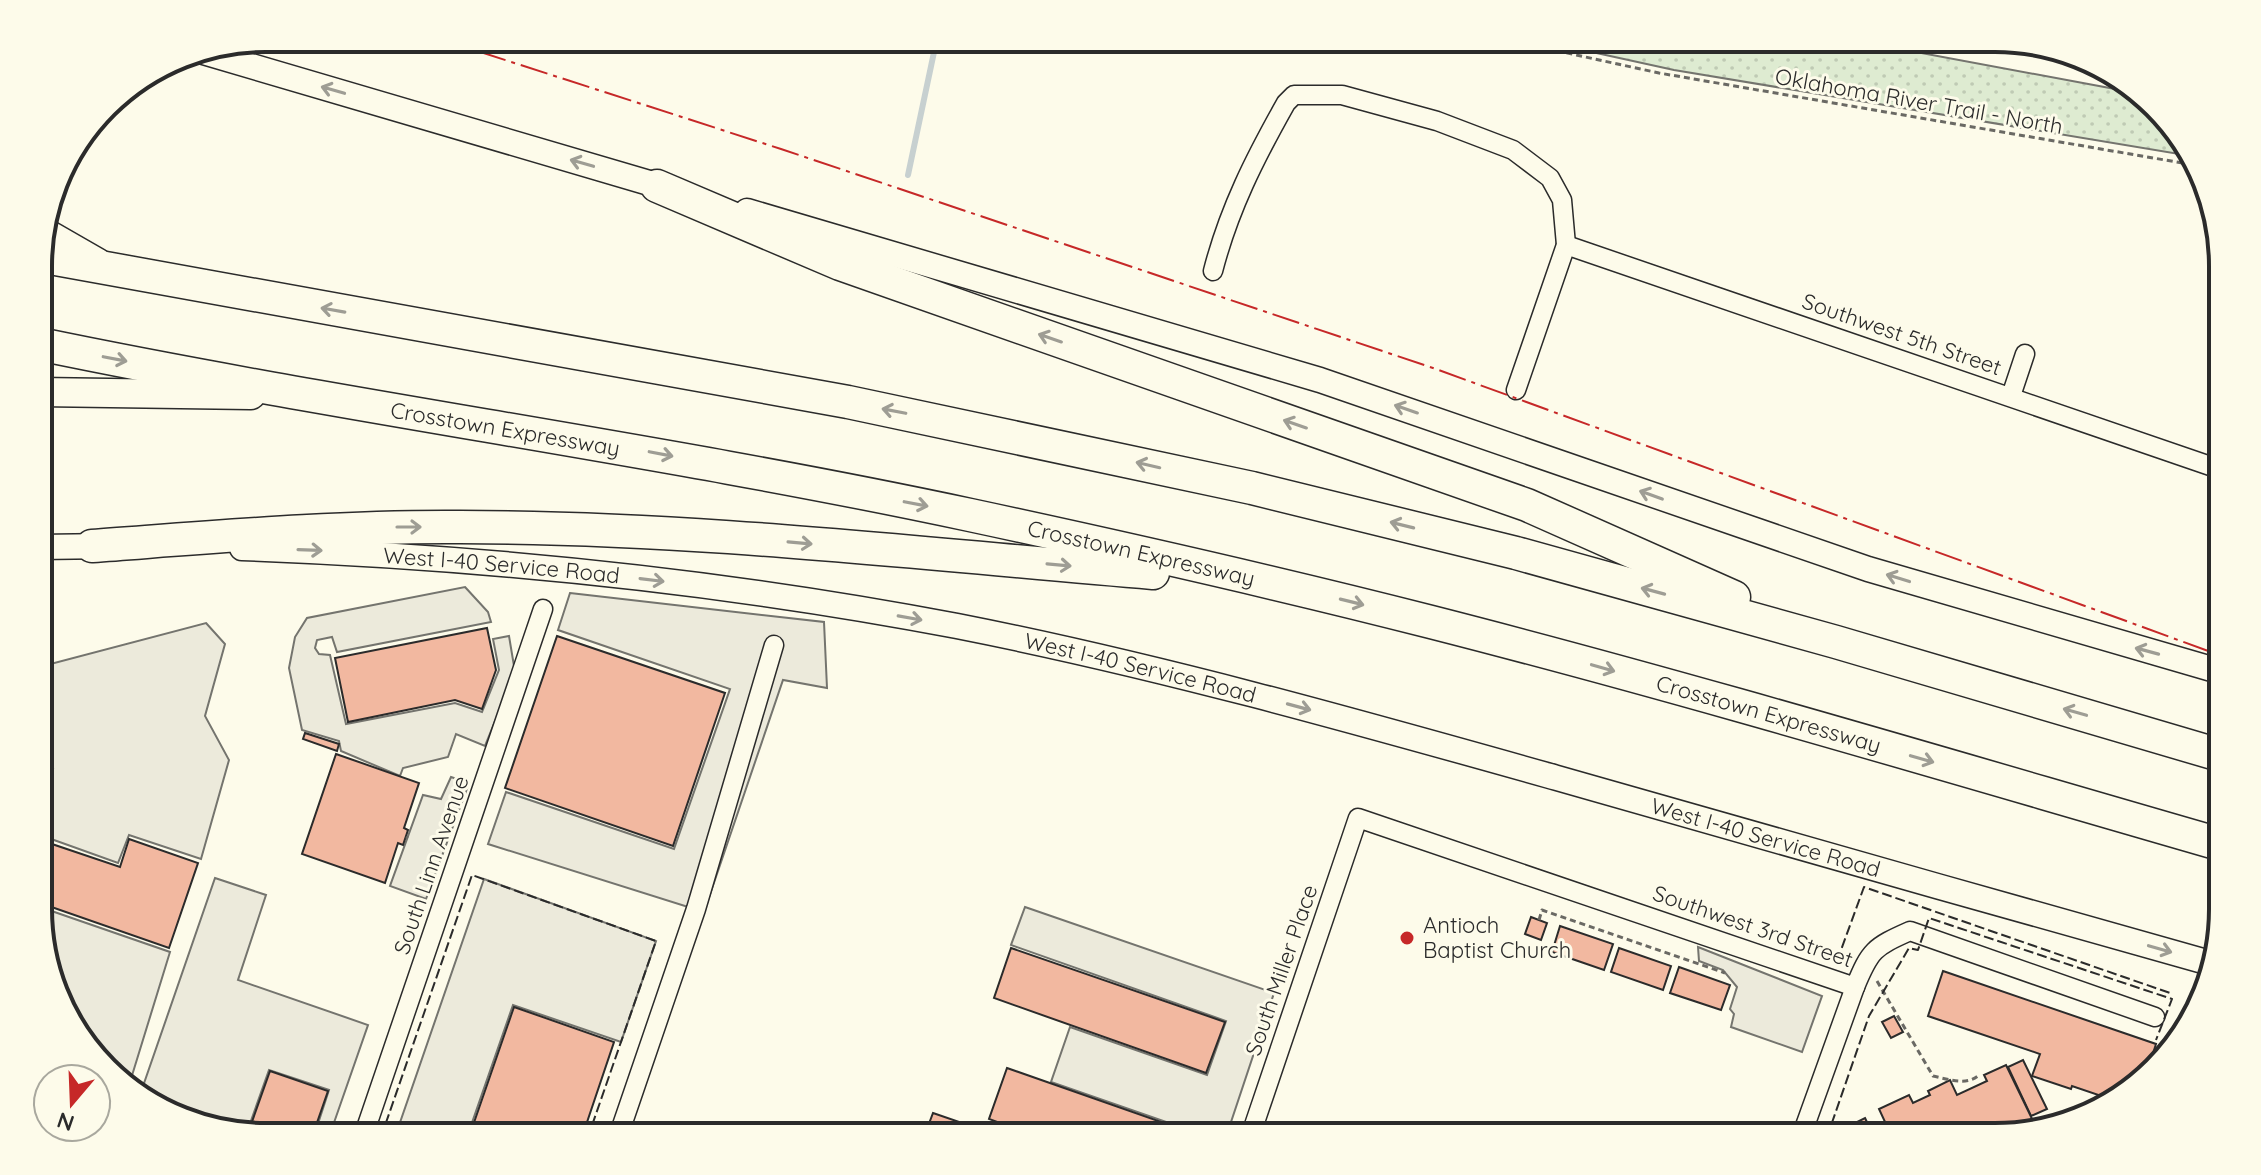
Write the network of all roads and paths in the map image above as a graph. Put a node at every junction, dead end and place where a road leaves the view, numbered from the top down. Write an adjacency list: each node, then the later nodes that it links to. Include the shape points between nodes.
1 (1562, 52): 3 (path, Oklahoma River Trail - North)
2 (220, 57): 4 (main road, one-way to 2)
3 (2182, 163)
4 (657, 186): 21 (highway, one-way to 4, via 1527,505 840,264); 23 (main road, one-way to 4, via 1868,569 1305,376)
5 (54, 238): 8 (main road)
6 (1566, 245): 9 (street, via 1562,200 1550,178 1513,150 1403,110 1342,95 1294,95 1244,179); 12 (street); 15 (street, Southwest 5th Street)
7 (52, 258): 8 (highway)
8 (109, 269): 21 (highway, one-way to 8, via 1516,553 1014,435)
9 (1213, 271)
10 (52, 346): 14 (highway, Crosstown Expressway, one-way to 14)
11 (2025, 354): 15 (street)
12 (1516, 390)
13 (52, 392): 14 (main road)
14 (308, 395): 19 (highway, Crosstown Expressway, one-way to 19, via 670,456 967,514)
15 (2011, 396): 16 (street, Southwest 5th Street)
16 (2209, 465)
17 (92, 546): 18 (main road, West I-40 Service Road); 19 (highway, one-way to 19, via 331,528 598,530); 28 (main road, West I-40 Service Road, one-way to 28, via 304,550 509,565 717,588 953,626 1345,719)
18 (52, 547)
19 (1276, 584): 26 (highway, Crosstown Expressway, one-way to 26, via 1584,662)
20 (543, 609): 34 (street, South Linn Avenue)
21 (1836, 642): 24 (highway, one-way to 21)
22 (774, 645): 35 (street, via 696,909)
23 (2209, 668)
24 (2209, 752)
25 (1358, 818): 31 (street, Southwest 3rd Street); 36 (street, South Miller Place)
26 (2209, 841)
27 (1539, 920): 30 (path, via 1542,910)
28 (2205, 949)
29 (1863, 968): 31 (street, Southwest 3rd Street); 32 (street, Southwest 3rd Street, via 1878,946 1910,931); 33 (path, via 1873,974 1933,1076 1960,1082)
30 (1725, 973)
31 (1855, 987): 37 (street)
32 (2155, 1017)
33 (1978, 1076)
34 (368, 1123)
35 (623, 1123)
36 (1255, 1123)
37 (1806, 1123)

